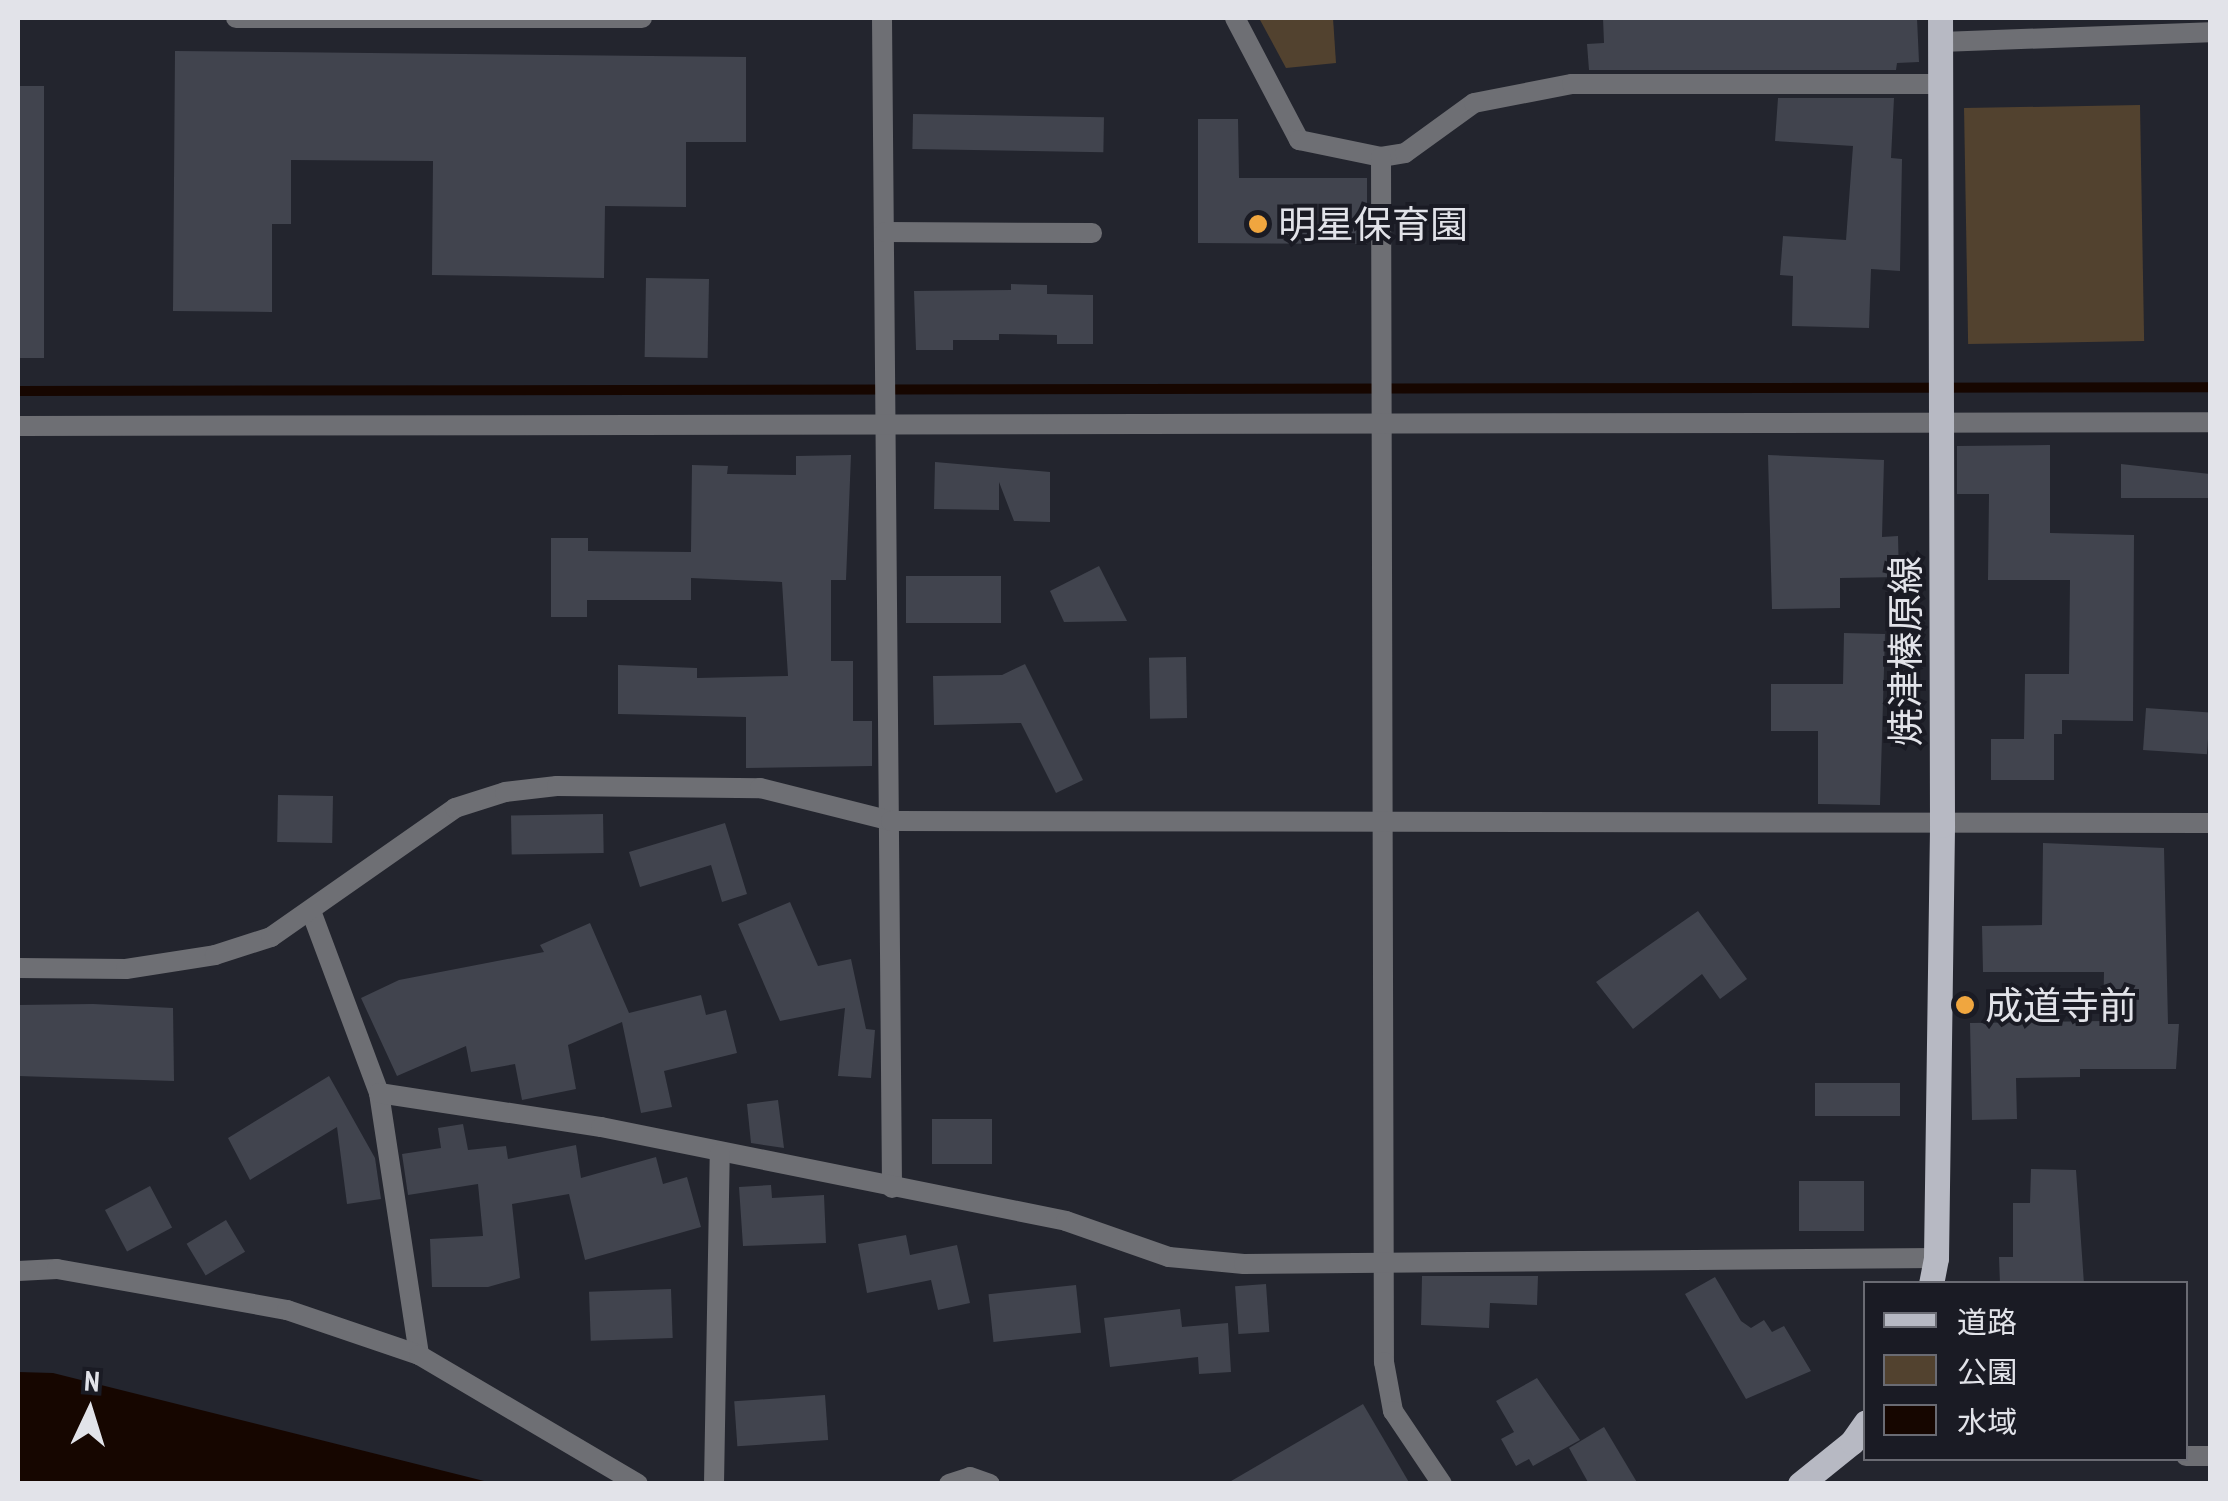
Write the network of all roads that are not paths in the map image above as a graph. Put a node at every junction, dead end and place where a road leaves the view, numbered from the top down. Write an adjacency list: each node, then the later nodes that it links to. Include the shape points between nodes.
1 (236, 18): 2 (street)
2 (642, 18)
3 (882, 18): 10 (street)
4 (1235, 18): 9 (street, via 1299,140)
5 (2114, 27): 6 (street); 7 (street)
6 (1940, 30): 8 (main road, 焼津榛原線)
7 (2210, 32)
8 (1940, 84): 9 (street, via 1572,84 1474,102 1405,153); 14 (main road, 焼津榛原線)
9 (1381, 157): 12 (street)
10 (885, 232): 11 (street); 16 (street)
11 (1092, 233)
12 (1383, 422): 14 (street); 16 (street); 18 (street)
13 (2210, 422): 14 (street)
14 (1942, 424): 20 (main road, 焼津榛原線)
15 (18, 426): 16 (street)
16 (888, 428): 17 (street)
17 (891, 821): 18 (street); 21 (street, via 760,788 506,792 455,808); 25 (street)
18 (1385, 823): 20 (street); 26 (street)
19 (2210, 823): 20 (street)
20 (1942, 825): 28 (main road, 焼津榛原線)
21 (312, 911): 22 (street, via 271,937 215,955 126,969); 23 (street)
22 (18, 968)
23 (378, 1093): 24 (street, via 601,1127); 29 (street)
24 (720, 1154): 25 (street); 32 (street)
25 (892, 1188): 26 (street, via 1066,1221 1169,1258)
26 (1385, 1263): 28 (street); 35 (street, via 1384,1362 1394,1411)
27 (18, 1271): 29 (street, via 56,1269 287,1310)
28 (1934, 1271)
29 (419, 1355): 31 (street)
30 (1861, 1436): 36 (main road)
31 (638, 1484)
32 (714, 1484)
33 (949, 1484): 34 (street, via 970,1477)
34 (990, 1484)
35 (1442, 1484)
36 (1800, 1484)

